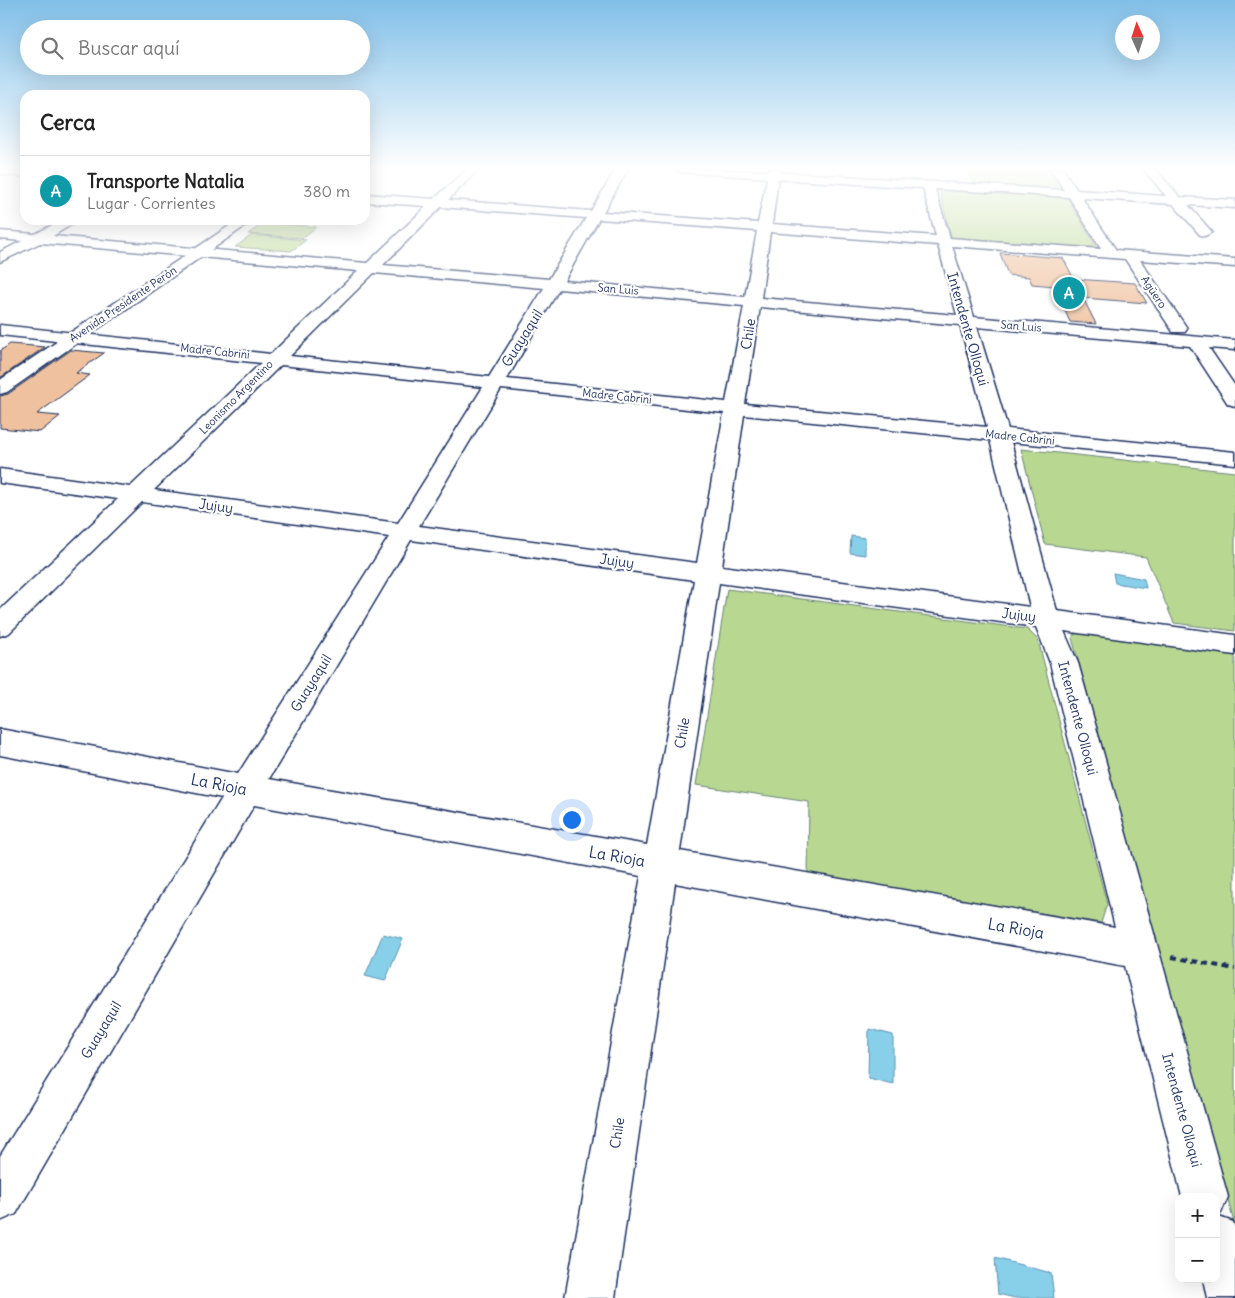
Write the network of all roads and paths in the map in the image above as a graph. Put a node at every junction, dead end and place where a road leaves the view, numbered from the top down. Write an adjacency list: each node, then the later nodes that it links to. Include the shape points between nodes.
1 (53, 230): 12 (street)
2 (233, 230): 14 (street, Avenida Presidente Perón)
3 (411, 230): 19 (street, Leonismo Argentino)
4 (588, 230): 20 (street, Guayaquil)
5 (764, 230): 21 (street, Chile)
6 (786, 230): 13 (street)
7 (941, 230): 13 (street, Intendente Olloqui)
8 (1096, 230): 15 (street)
9 (1203, 230): 10 (street)
10 (1205, 232)
11 (0, 235): 12 (street, San Luis)
12 (37, 238): 14 (street, San Luis); 17 (street)
13 (944, 241): 15 (street); 22 (street, Intendente Olloqui)
14 (201, 252): 19 (street, San Luis); 25 (street, Avenida Presidente Perón)
15 (1112, 254): 16 (street)
16 (1129, 255): 18 (street); 23 (street, Agüero)
17 (0, 258)
18 (1235, 263)
19 (371, 268): 20 (street, San Luis); 28 (street, Leonismo Argentino)
20 (556, 284): 21 (street, San Luis); 29 (street, Guayaquil)
21 (753, 300): 22 (street, San Luis); 32 (street, Chile)
22 (965, 318): 26 (street, San Luis); 33 (street, Intendente Olloqui)
23 (1179, 328)
24 (0, 330): 25 (street, Madre Cabrini)
25 (74, 337): 28 (street, Madre Cabrini); 30 (street, Avenida Presidente Perón)
26 (1196, 342): 27 (street, San Luis); 31 (street)
27 (1235, 345)
28 (276, 358): 29 (street, Madre Cabrini); 36 (street, Leonismo Argentino)
29 (493, 383): 32 (street, Madre Cabrini); 37 (street, Guayaquil)
30 (0, 388)
31 (1235, 400)
32 (735, 408): 33 (street, Madre Cabrini); 38 (street, Chile)
33 (999, 435): 34 (street, Madre Cabrini); 39 (street, Intendente Olloqui)
34 (1235, 458)
35 (0, 476): 36 (street, Jujuy)
36 (137, 495): 37 (street, Jujuy); 40 (street, Leonismo Argentino)
37 (405, 532): 38 (street, Jujuy); 43 (street, Guayaquil)
38 (709, 574): 39 (street, Jujuy); 44 (street, Chile)
39 (1046, 619): 41 (street, Jujuy); 45 (street, Intendente Olloqui, via 1064,663)
40 (0, 626)
41 (1235, 645)
42 (0, 742): 43 (street, La Rioja)
43 (246, 789): 44 (street, La Rioja); 48 (street, Guayaquil)
44 (660, 864): 45 (street, La Rioja); 50 (street, Chile)
45 (1139, 950): 46 (path); 47 (street, Intendente Olloqui)
46 (1235, 969)
47 (1204, 1193)
48 (0, 1198)
49 (1220, 1254): 51 (street)
50 (590, 1298)
51 (1232, 1298)

